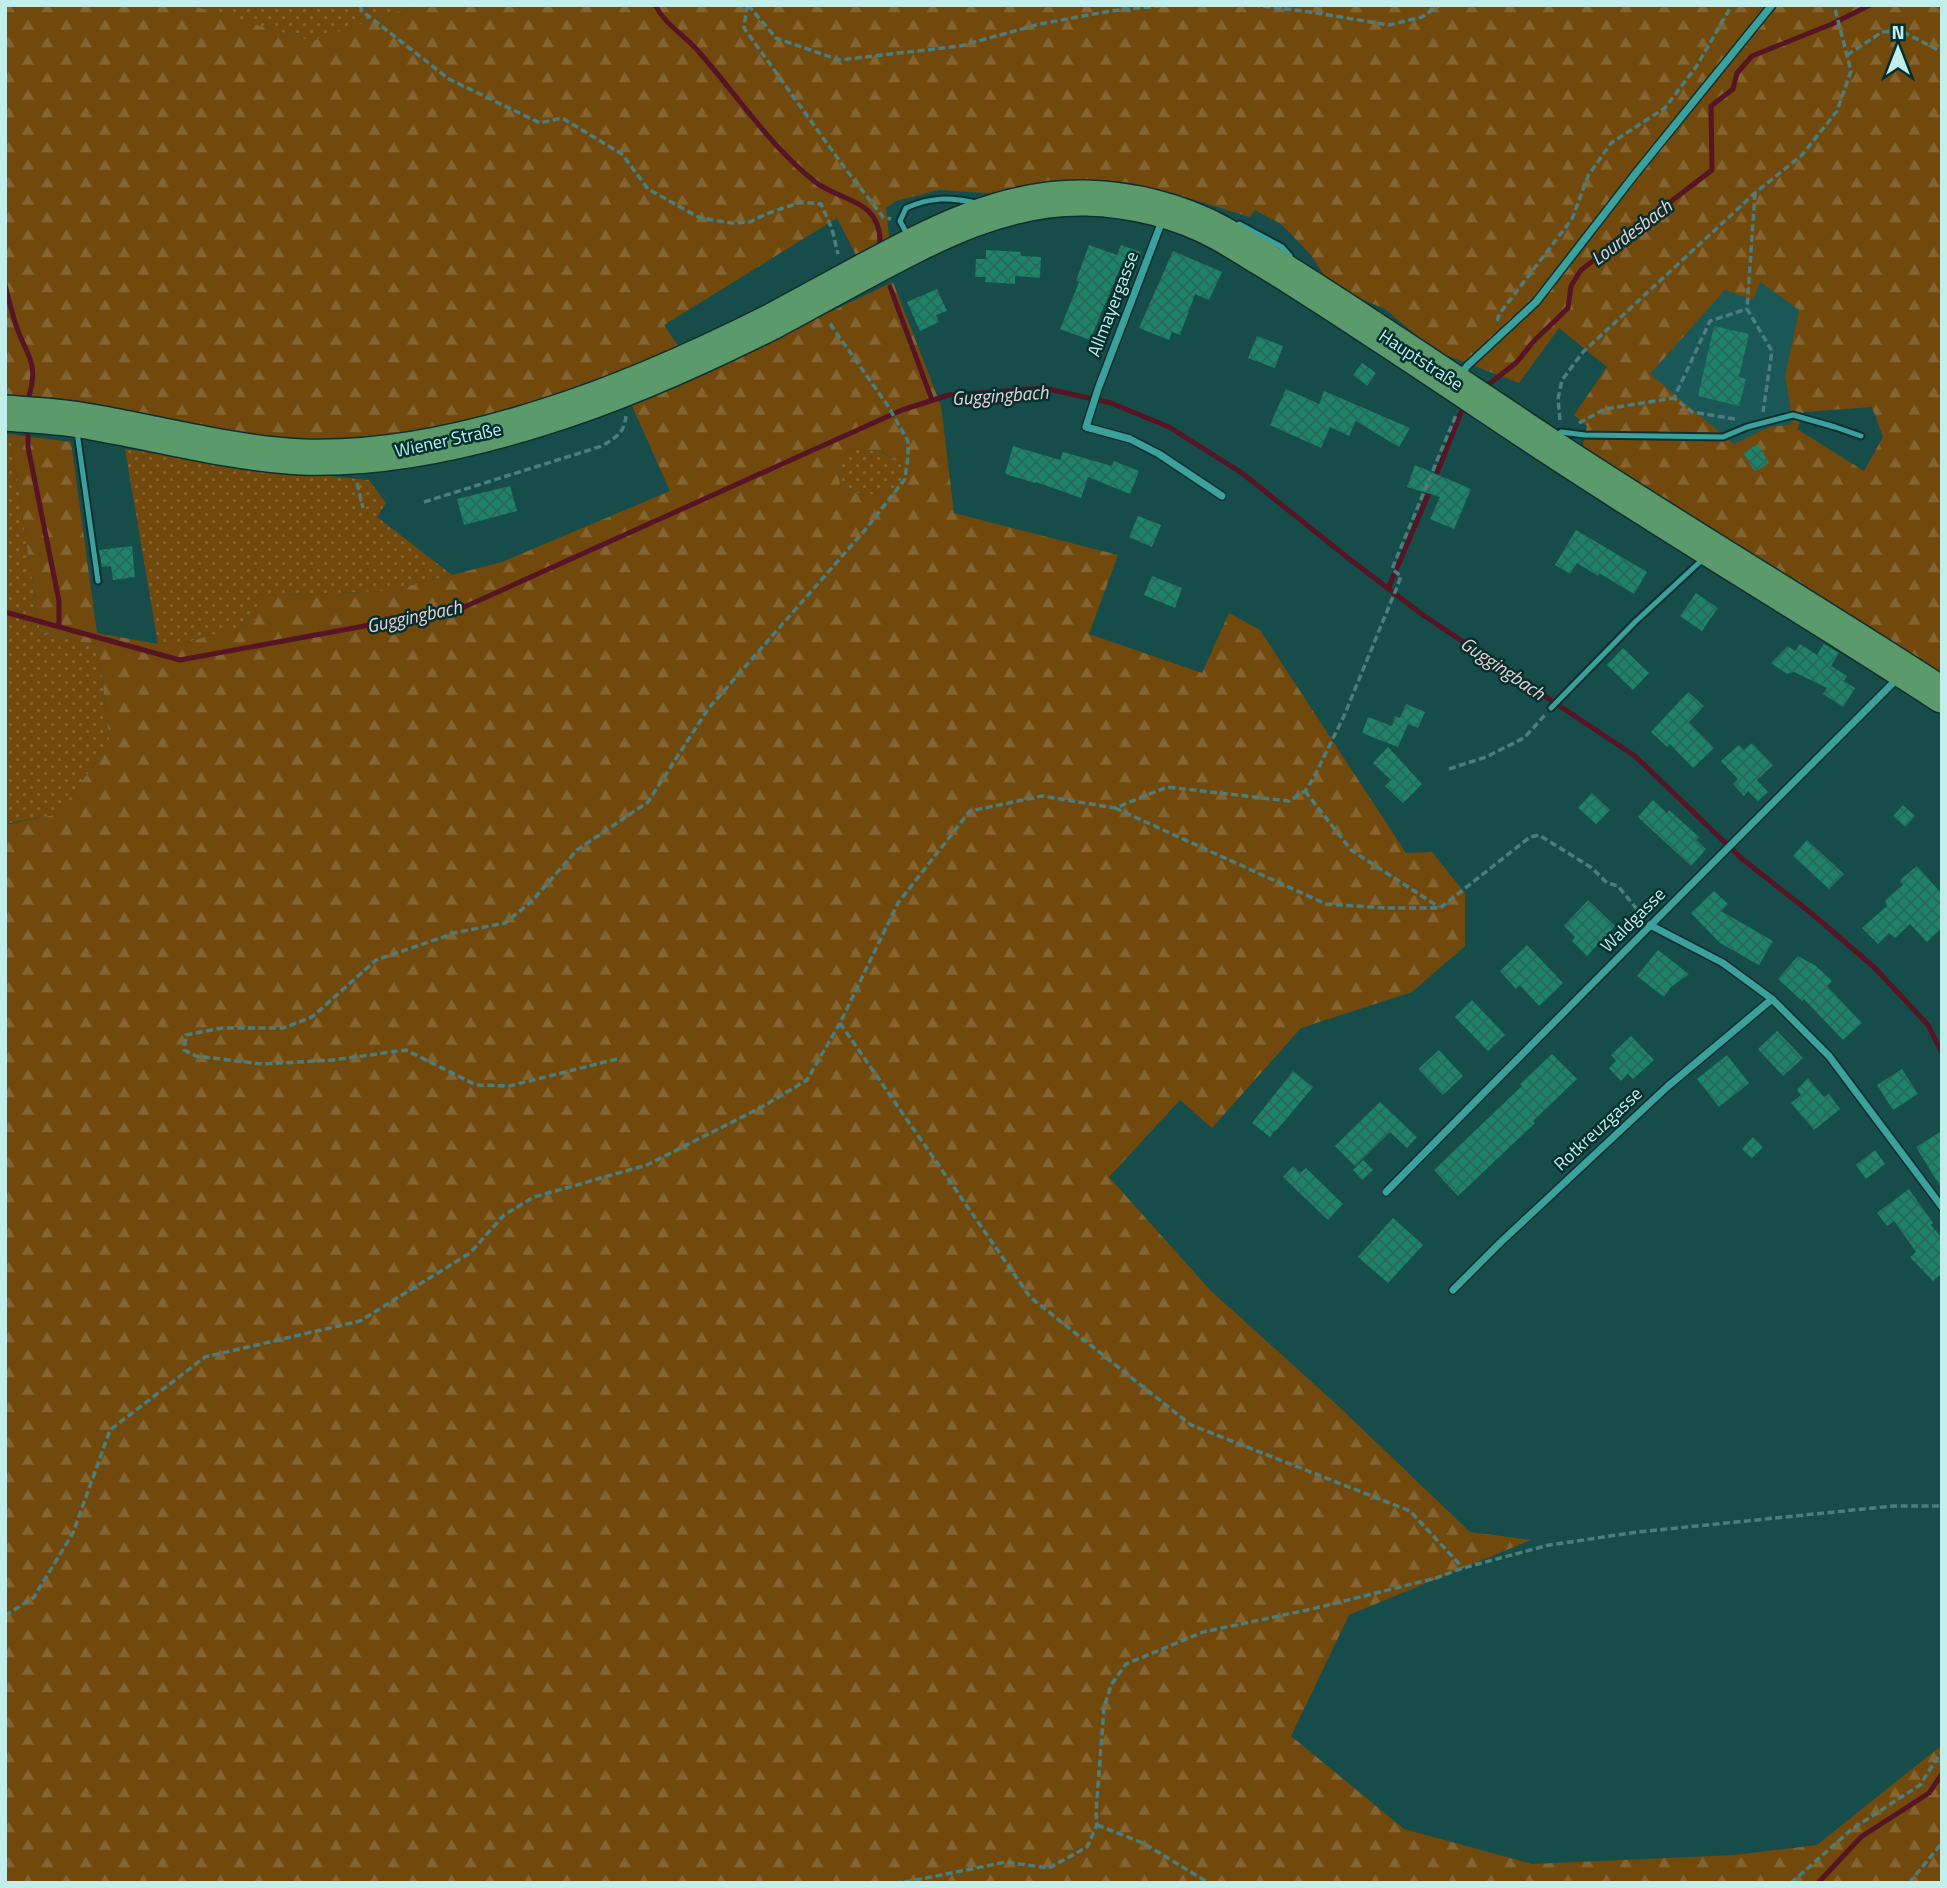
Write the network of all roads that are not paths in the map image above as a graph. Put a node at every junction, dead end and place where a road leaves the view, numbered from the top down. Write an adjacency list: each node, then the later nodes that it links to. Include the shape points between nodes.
1 (1772, 5): 6 (street, via 1536,302 1467,366)
2 (1177, 211): 5 (main road, Hauptstraße, via 1086,198 990,205 961,223 907,233); 6 (main road, Hauptstraße, via 1315,286); 11 (street, Allmayergasse, via 1098,389 1086,427 1130,439)
3 (1235, 222): 4 (lane, via 1282,247)
4 (1291, 257)
5 (850, 264): 8 (main road, Wiener Straße, via 813,299 689,362 546,417 427,447 302,457)
6 (1471, 393): 10 (main road, Hauptstraße)
7 (5, 413): 8 (main road, Wiener Straße)
8 (74, 419): 13 (lane)
9 (1861, 436): 10 (lane, via 1793,415 1723,437 1585,435)
10 (1556, 440): 12 (main road, Hauptstraße)
11 (1222, 496)
12 (1712, 551): 14 (main road, Hauptstraße); 16 (lane)
13 (98, 581)
14 (1905, 671): 15 (main road, Hauptstraße); 17 (street, Waldgasse)
15 (1942, 695)
16 (1551, 708)
17 (1650, 925): 18 (street, via 1723,963); 19 (street, Waldgasse)
18 (1772, 999): 20 (street, via 1829,1056); 21 (street, Rotkreuzgasse, via 1667,1087)
19 (1386, 1192)
20 (1942, 1207)
21 (1453, 1290)

